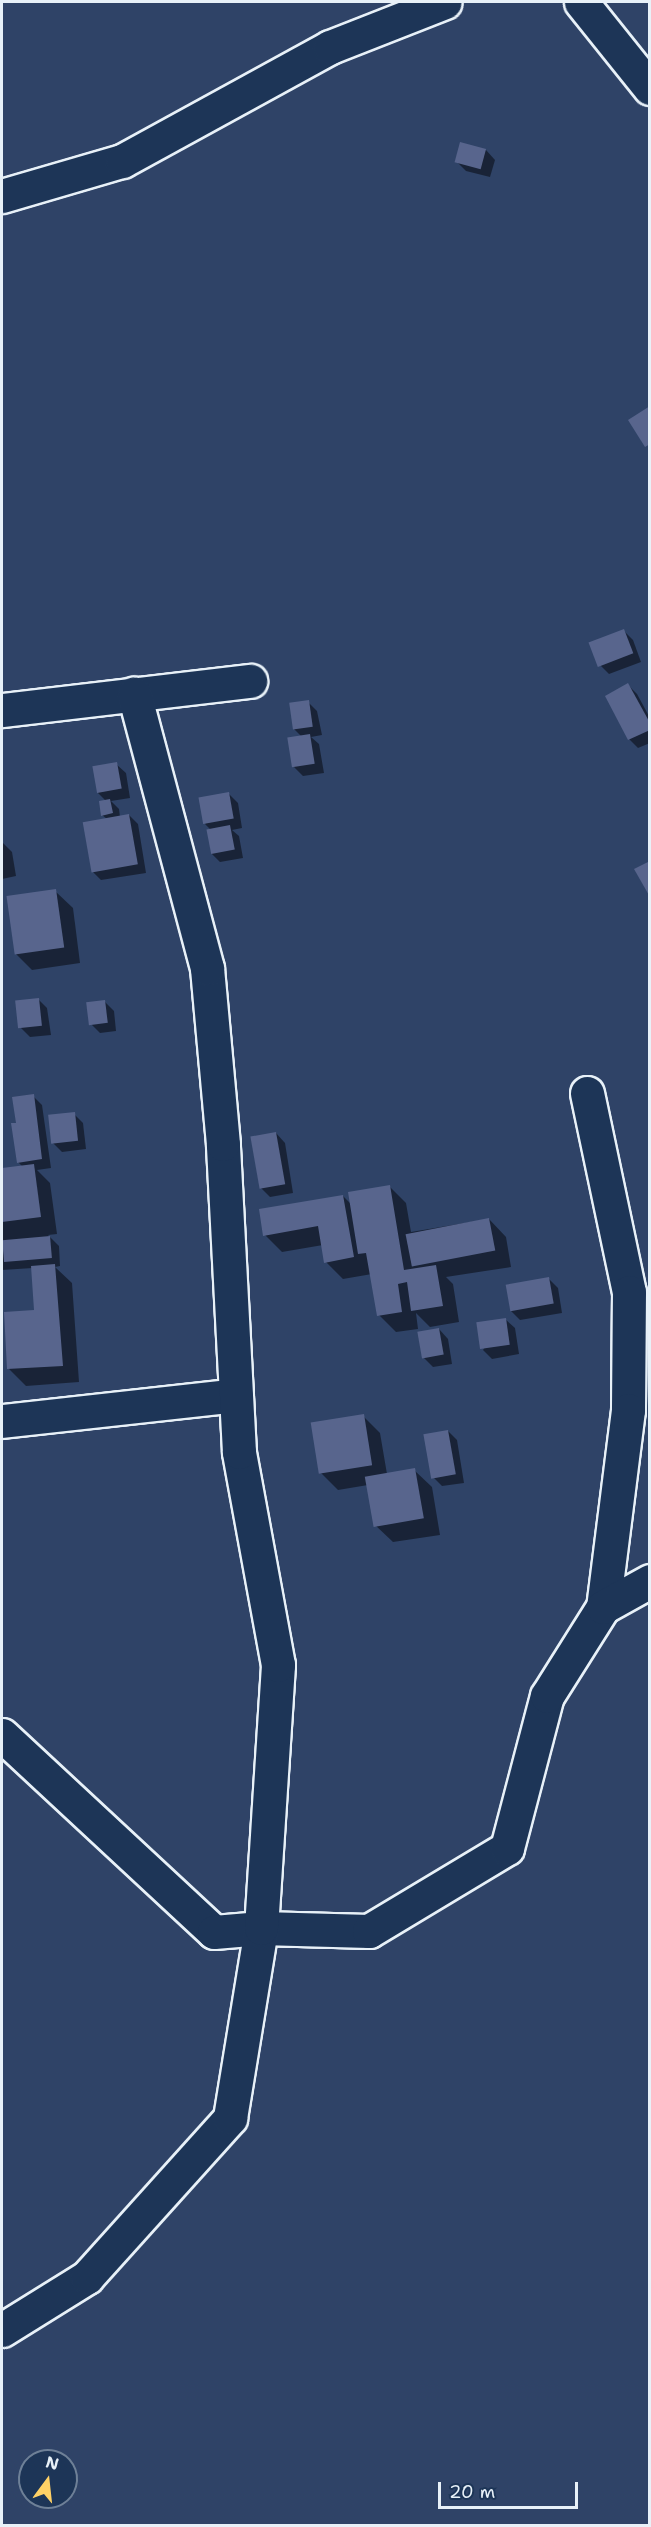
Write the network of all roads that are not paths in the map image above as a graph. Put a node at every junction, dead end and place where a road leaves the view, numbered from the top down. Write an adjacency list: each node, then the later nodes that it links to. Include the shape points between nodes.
1 (445, 2): 4 (street, via 330,47 122,161)
2 (581, 2): 3 (street)
3 (650, 88)
4 (2, 196)
5 (250, 681): 6 (street)
6 (134, 694): 7 (street); 9 (street, via 207,968 223,1144)
7 (2, 710)
8 (588, 1093): 12 (street, via 629,1292 628,1410)
9 (236, 1395): 10 (street); 14 (street, via 239,1452 278,1665)
10 (2, 1421)
11 (650, 1581): 12 (street)
12 (603, 1607): 14 (street, via 547,1696 507,1848 369,1931)
13 (2, 1735): 14 (street, via 214,1932)
14 (261, 1928): 15 (street, via 230,2118 87,2277)
15 (2, 2330)

